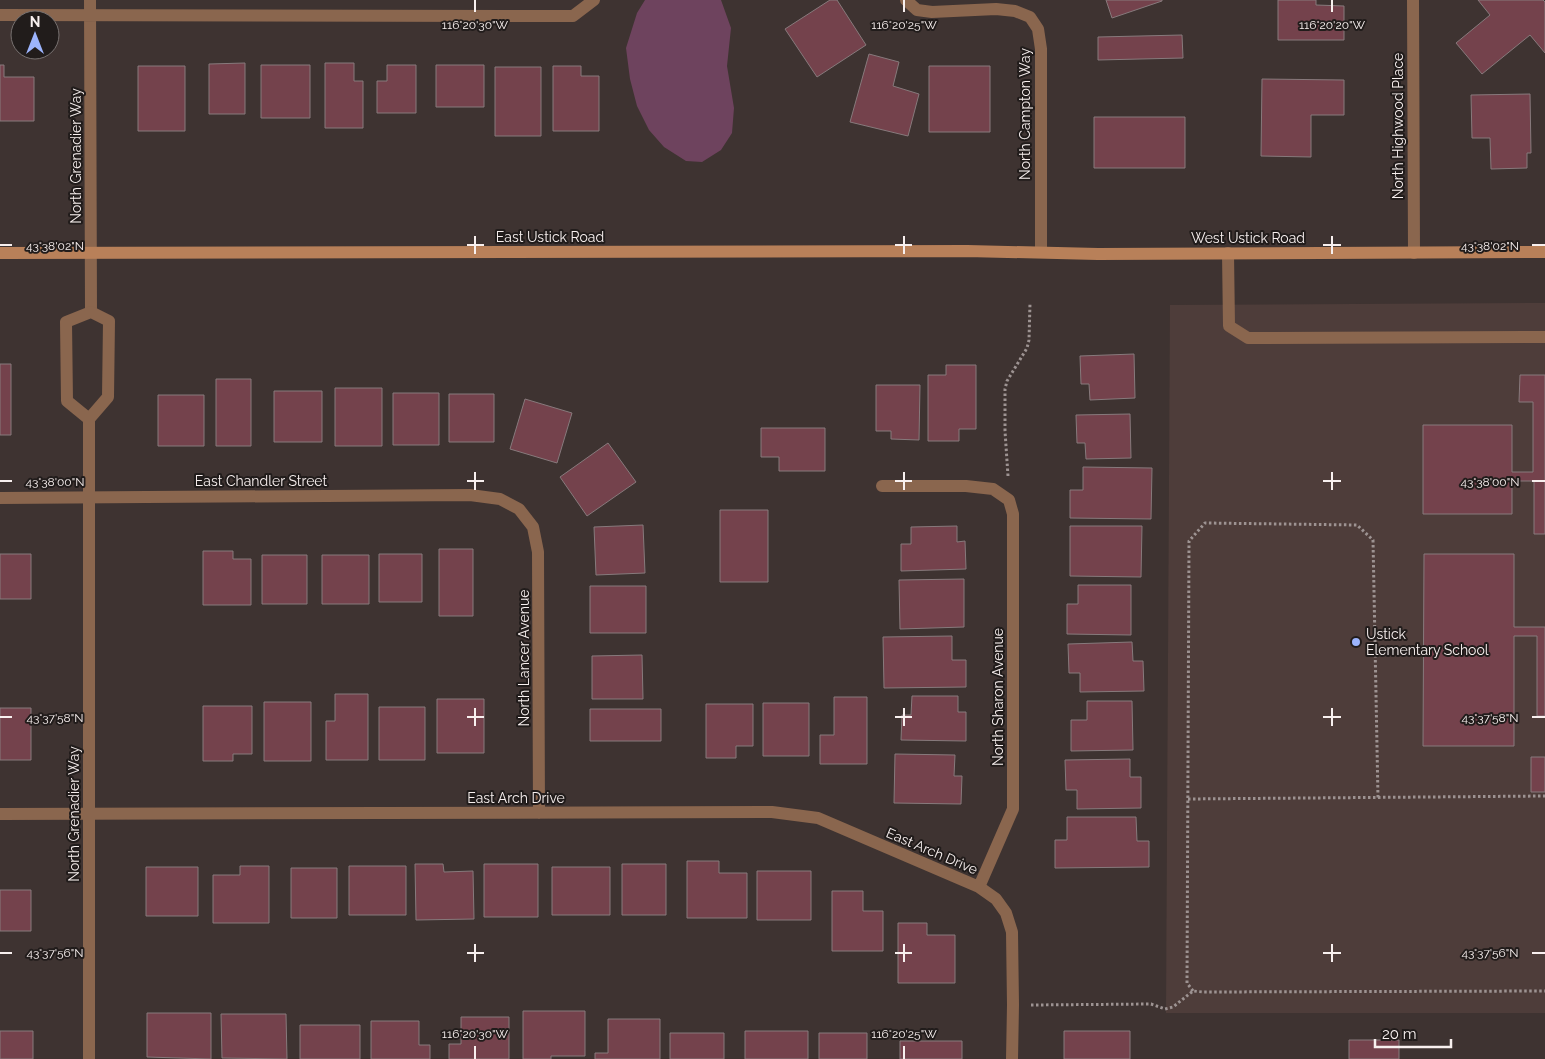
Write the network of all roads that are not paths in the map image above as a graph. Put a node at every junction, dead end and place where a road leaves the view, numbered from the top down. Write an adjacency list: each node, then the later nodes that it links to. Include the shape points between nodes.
1 (90, 0): 6 (street, North Grenadier Way)
2 (594, 0): 6 (street, via 573,16)
3 (906, 0): 7 (street, North Campton Way, via 917,10 932,12 1015,11 1030,17 1038,29 1041,49)
4 (1412, 0): 12 (street, North Highwood Place)
5 (0, 15): 6 (street)
6 (90, 16): 10 (street, North Grenadier Way)
7 (1041, 252): 10 (main road, East Ustick Road); 11 (main road, West Ustick Road)
8 (1545, 252): 12 (main road, West Ustick Road)
9 (0, 253): 10 (main road, East Ustick Road)
10 (92, 253): 13 (street, North Grenadier Way)
11 (1228, 253): 12 (main road, West Ustick Road); 14 (street, via 1229,326 1248,338)
12 (1414, 253)
13 (91, 312): 15 (street, via 109,321 108,397); 15 (street, via 66,322 67,401)
14 (1545, 337)
15 (89, 419): 17 (street, North Grenadier Way)
16 (882, 486): 23 (street, North Sharon Avenue, via 994,488 1009,500 1014,514 1014,809)
17 (90, 497): 18 (street, East Chandler Street); 19 (street, East Chandler Street, via 470,495 500,499); 22 (street, North Grenadier Way)
18 (0, 498)
19 (519, 509): 20 (street, North Lancer Avenue, via 534,527 538,552)
20 (539, 813): 22 (street, East Arch Drive); 23 (street, East Arch Drive, via 772,812 818,818)
21 (0, 814): 22 (street, East Arch Drive)
22 (89, 814): 24 (street, North Grenadier Way)
23 (979, 887): 25 (street, East Arch Drive, via 996,899 1006,913 1012,932)
24 (89, 1059)
25 (1012, 1059)

